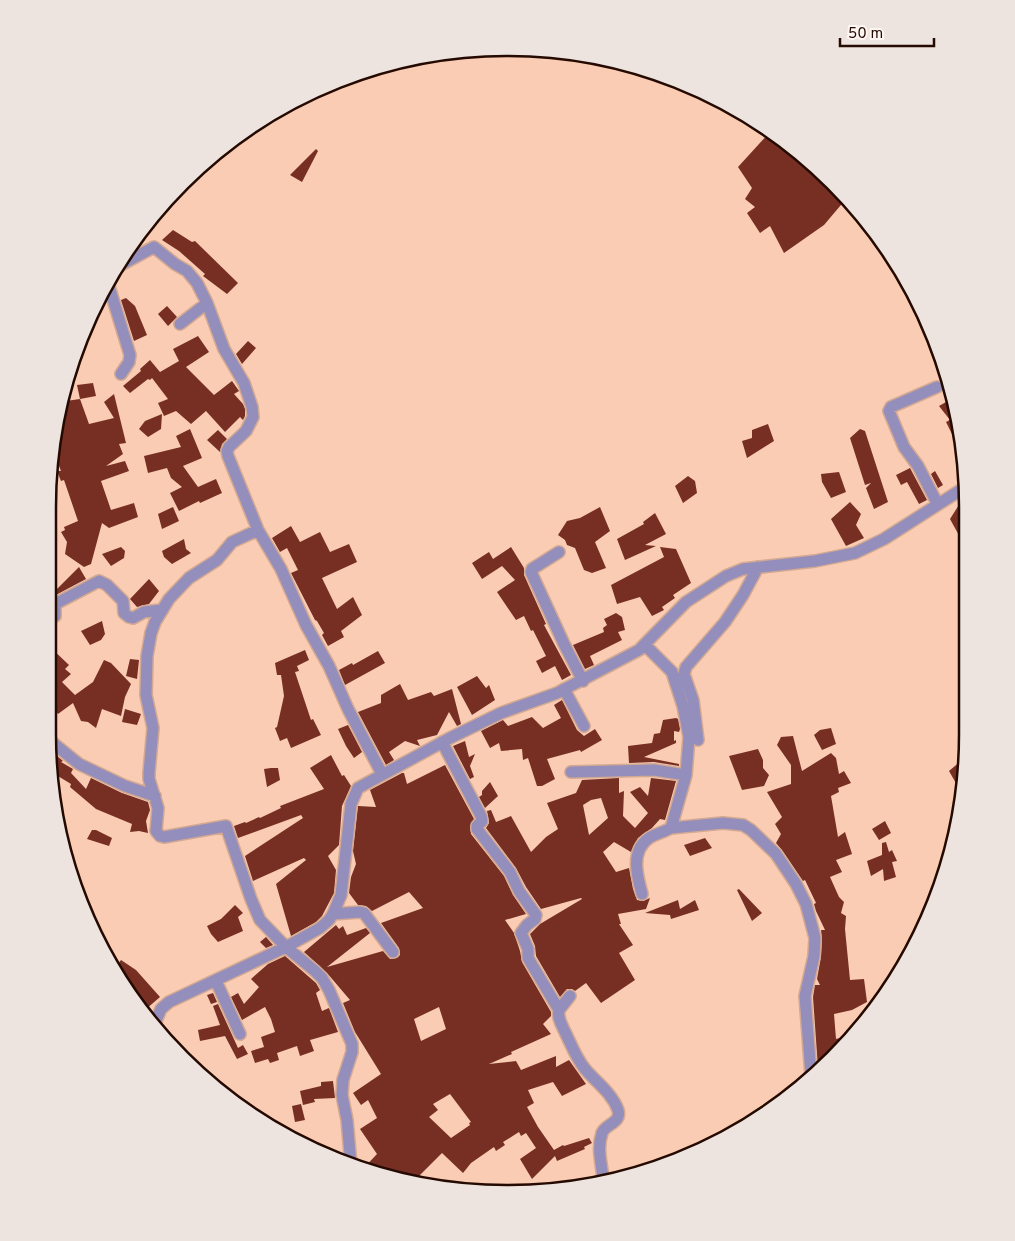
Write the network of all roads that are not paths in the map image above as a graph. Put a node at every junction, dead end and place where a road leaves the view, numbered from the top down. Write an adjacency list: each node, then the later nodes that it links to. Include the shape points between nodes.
1 (130, 260): 3 (street, via 154,247 193,277)
2 (112, 292): 5 (street, via 130,355)
3 (207, 302): 4 (street); 9 (street, via 224,349 244,383 252,407 253,418 249,428 227,451)
4 (180, 324)
5 (122, 374)
6 (937, 387): 8 (street, via 889,411 904,447)
7 (958, 491): 8 (street)
8 (938, 503): 11 (street, via 884,539 855,553)
9 (258, 530): 13 (street, via 232,542 217,560 176,590); 22 (street, via 281,569)
10 (560, 552): 15 (street, via 531,572)
11 (758, 567): 14 (street, via 726,576 700,591); 18 (street, via 725,622 686,667 684,674 693,700)
12 (56, 604): 13 (street, via 99,581 123,602 124,613 128,617)
13 (161, 610): 24 (street, via 146,656 146,695 153,728 149,779)
14 (645, 645): 15 (street); 23 (street, via 670,670 684,706 689,746)
15 (583, 681): 16 (street)
16 (564, 689): 17 (street); 19 (street, via 501,713)
17 (584, 726)
18 (698, 740)
19 (442, 742): 22 (street); 32 (street, via 481,816 477,829 536,915 521,936 530,961)
20 (56, 746): 24 (street, via 79,764)
21 (571, 772): 23 (street, via 654,770)
22 (382, 774): 27 (street, via 358,788 354,797 341,895)
23 (686, 775): 25 (street)
24 (155, 796): 28 (street, via 158,808 156,831 160,836 226,826 260,920)
25 (671, 828): 26 (street, via 644,843 637,857 636,872); 35 (street, via 723,823 743,825 776,854 796,884 806,904 815,938 805,996)
26 (642, 894)
27 (333, 914): 28 (street, via 320,928); 29 (street, via 364,913)
28 (286, 947): 30 (street); 36 (street, via 326,984 352,1046 342,1095)
29 (393, 952)
30 (216, 981): 33 (street, via 165,1006); 34 (street)
31 (570, 996): 32 (street)
32 (559, 1010): 37 (street, via 559,1019 579,1060 607,1091 618,1111 616,1121 605,1128 601,1136)
33 (158, 1018)
34 (240, 1034)
35 (810, 1068)
36 (350, 1156)
37 (602, 1175)

